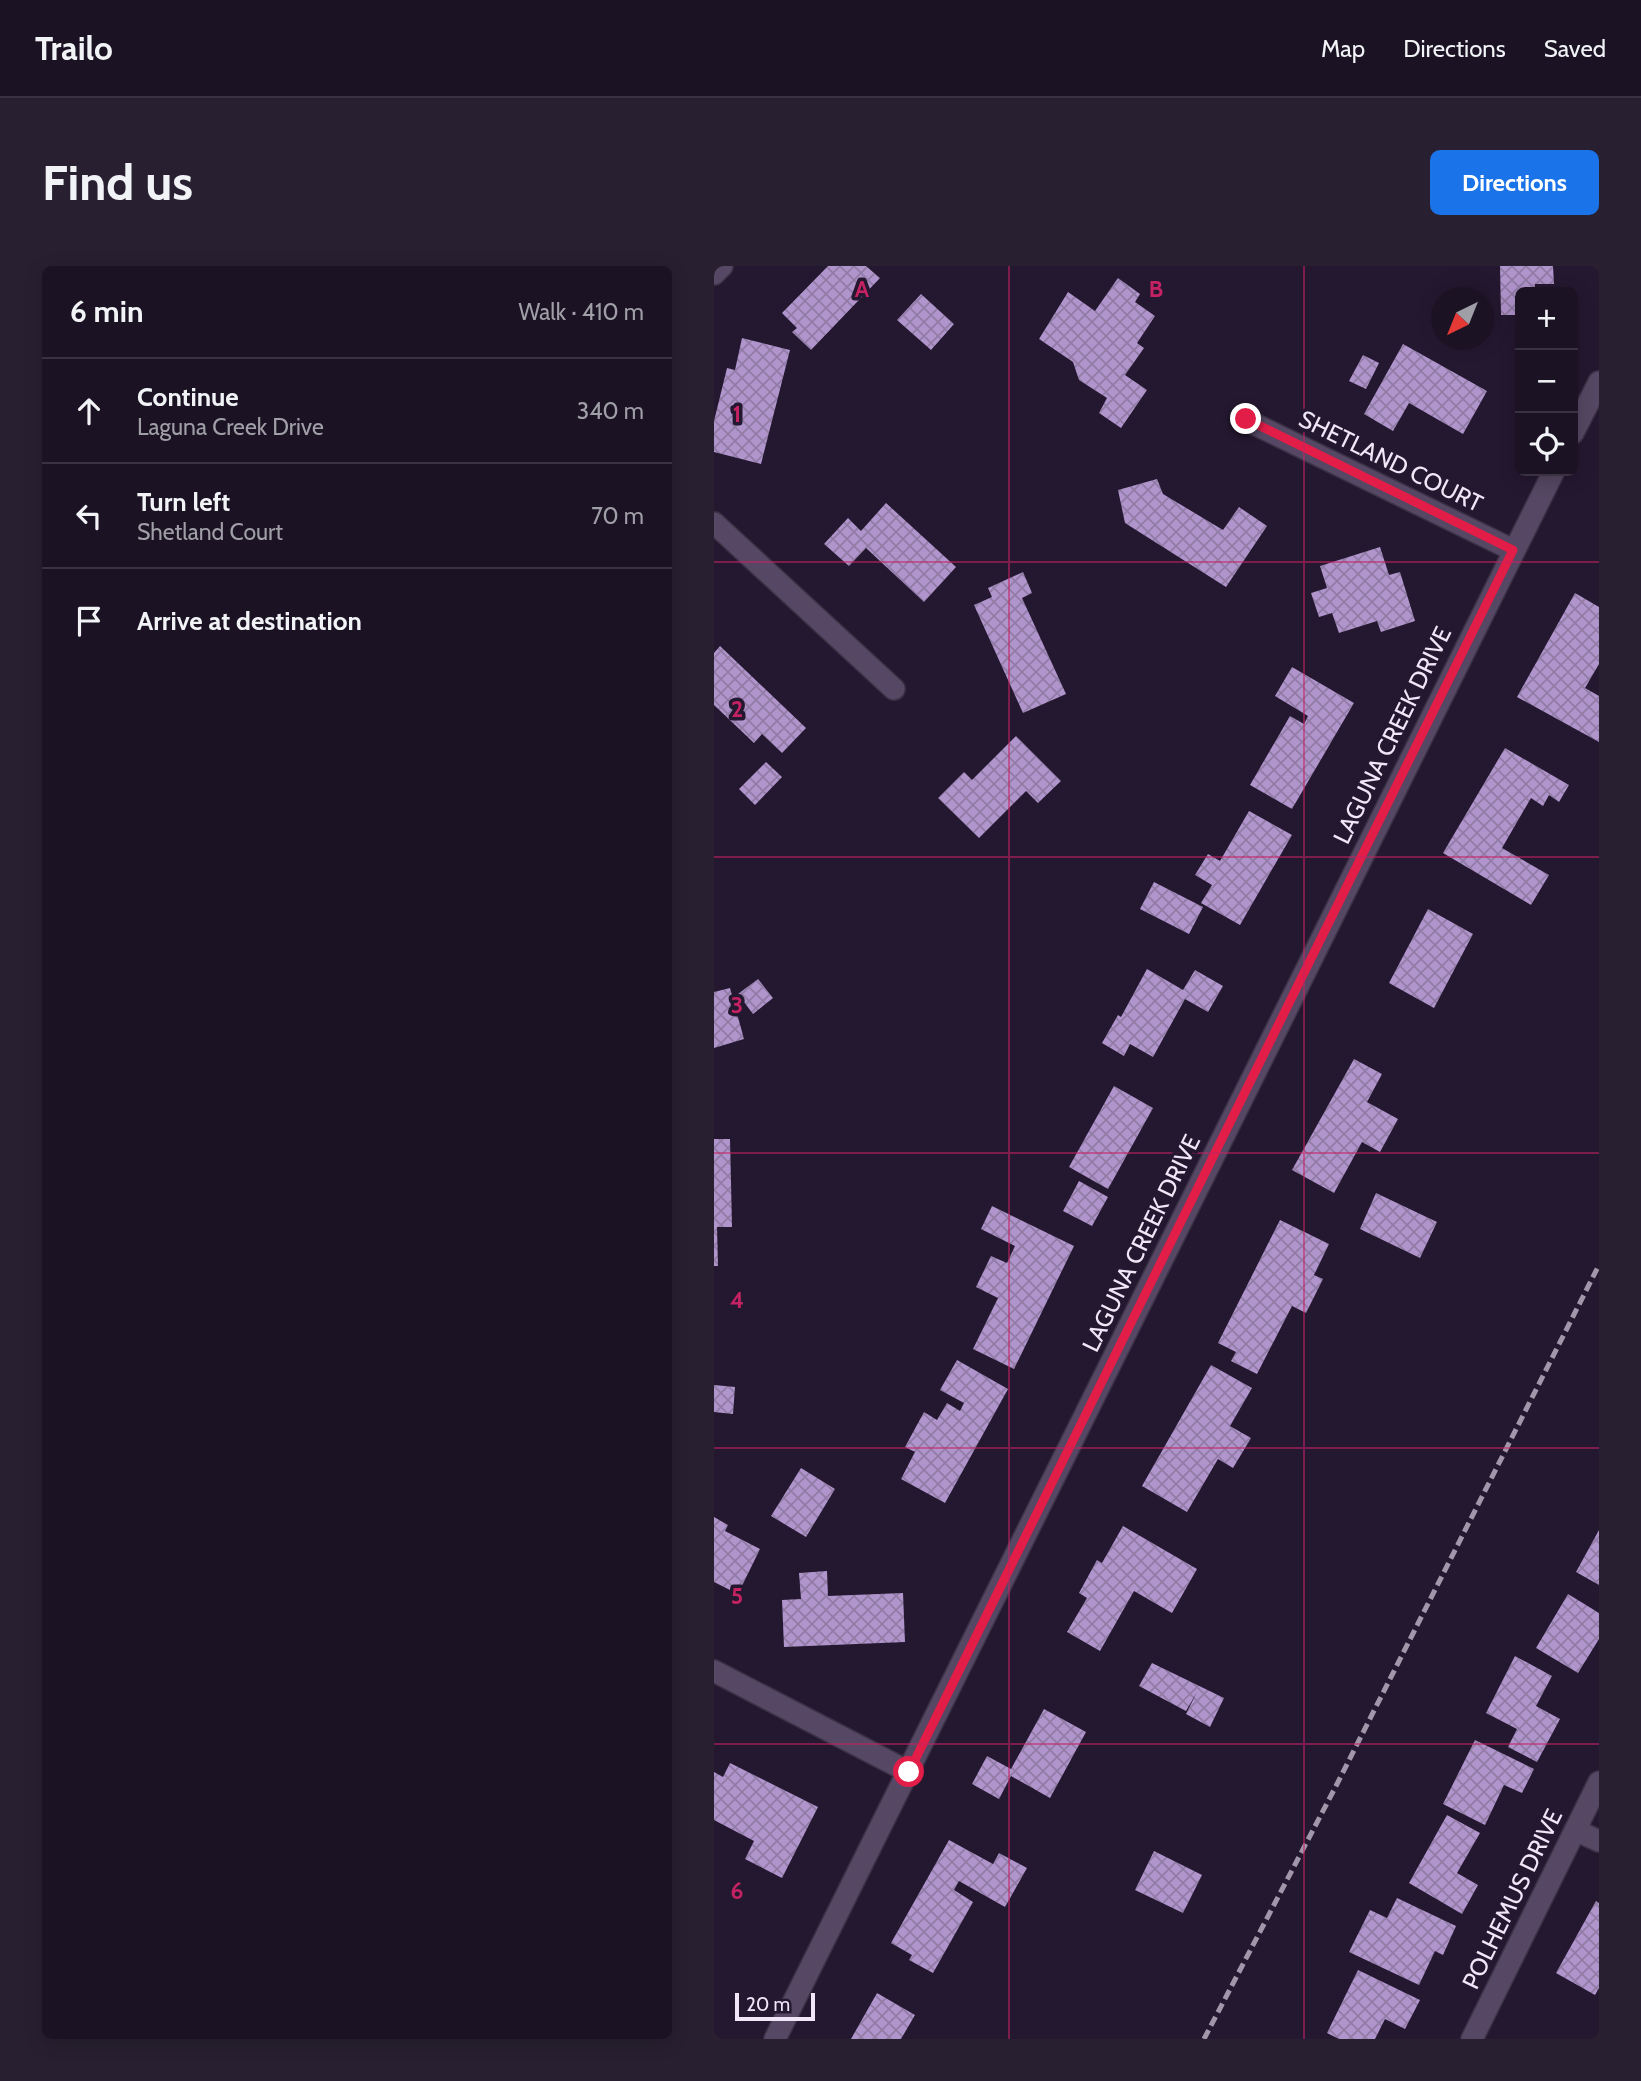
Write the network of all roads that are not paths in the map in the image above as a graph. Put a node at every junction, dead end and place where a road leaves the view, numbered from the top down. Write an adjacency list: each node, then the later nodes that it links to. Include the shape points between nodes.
1 (722, 266): 2 (street)
2 (714, 274)
3 (1599, 382): 5 (street)
4 (1246, 419): 8 (street, SHETLAND COURT)
5 (1578, 423)
6 (1551, 476): 8 (street, LAGUNA CREEK DRIVE)
7 (714, 523): 9 (street)
8 (1513, 550): 11 (street, LAGUNA CREEK DRIVE)
9 (894, 689)
10 (714, 1671): 11 (street)
11 (909, 1772): 15 (street, LAGUNA CREEK DRIVE)
12 (1599, 1782): 13 (street, POLHEMUS DRIVE)
13 (1575, 1830): 14 (street); 16 (street, POLHEMUS DRIVE)
14 (1599, 1841)
15 (775, 2039)
16 (1472, 2039)

